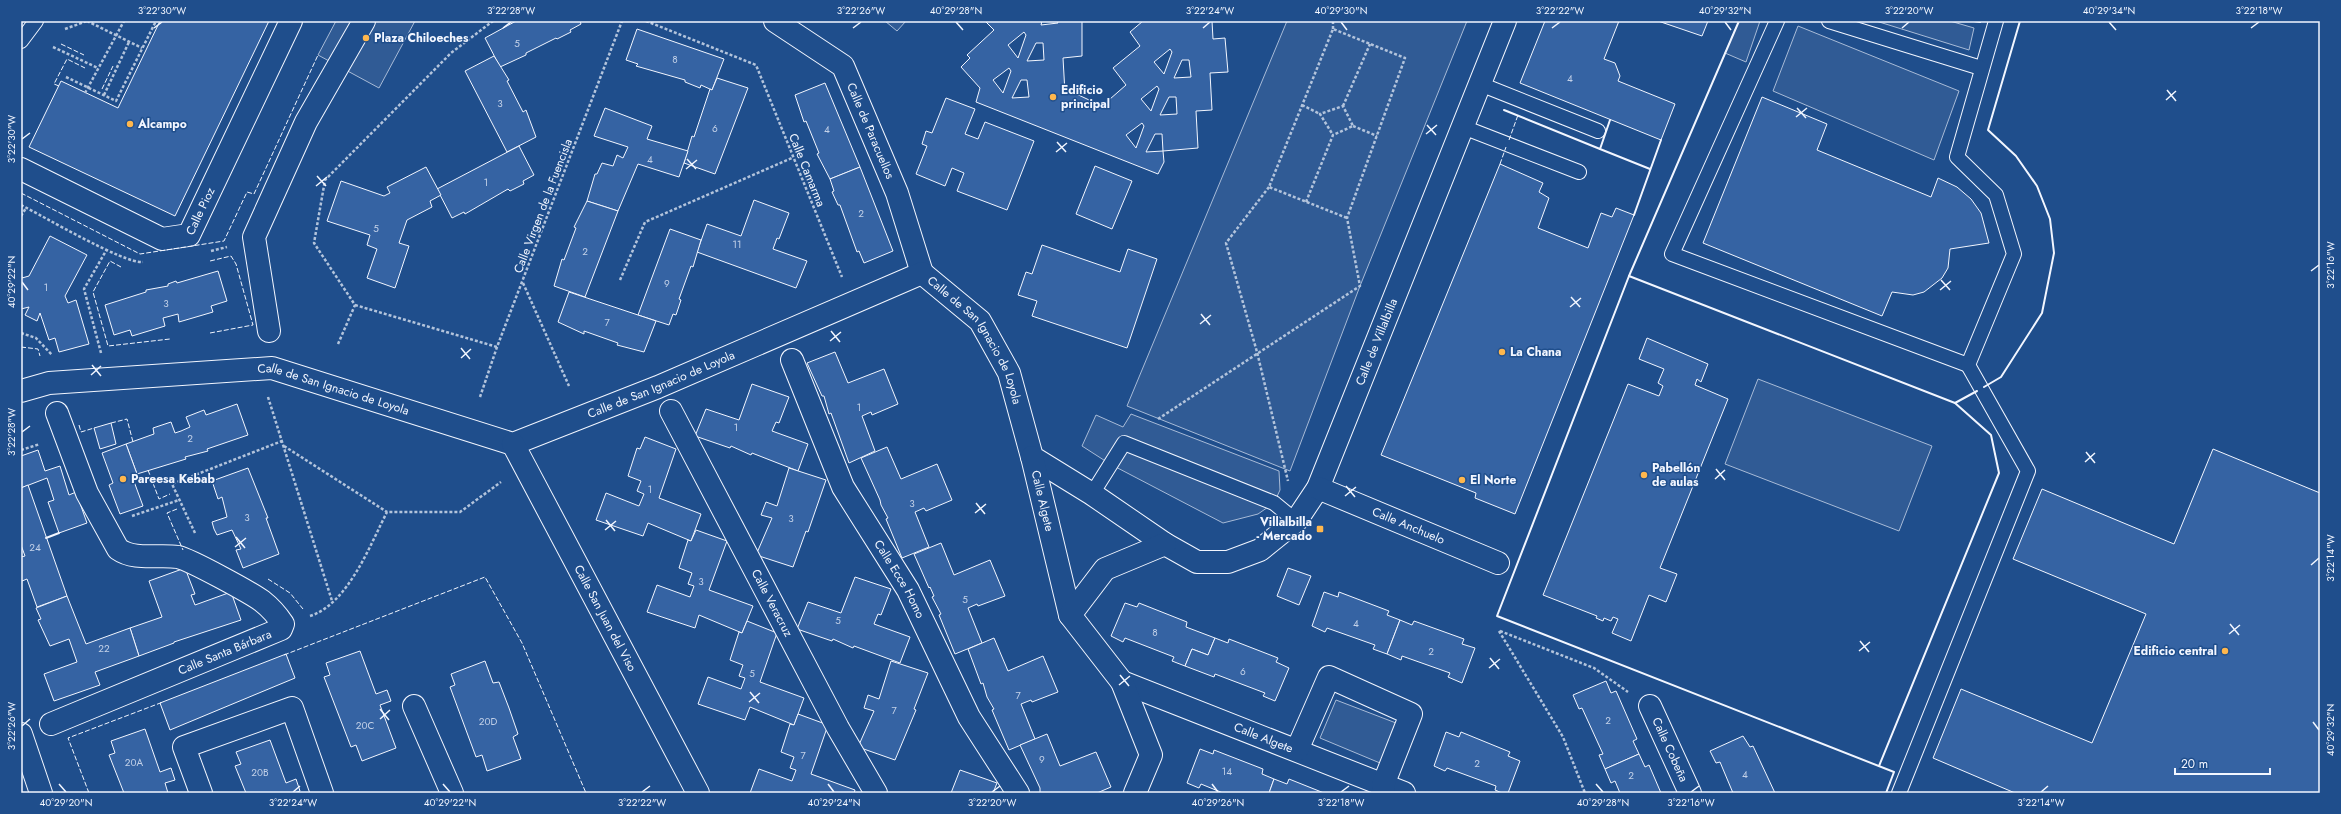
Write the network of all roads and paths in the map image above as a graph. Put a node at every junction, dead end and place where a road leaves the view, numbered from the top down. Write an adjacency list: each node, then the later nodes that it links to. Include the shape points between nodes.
1 (36, 21): 19 (lane)
2 (87, 21): 16 (path); 18 (path)
3 (124, 21): 18 (path)
4 (156, 21): 23 (path)
5 (290, 21): 40 (street, Calle Pioz, via 189,235 162,239)
6 (364, 21): 57 (street, via 306,122 254,237)
7 (493, 21): 56 (path, via 450,53 325,180 314,243)
8 (622, 21): 55 (path, Calle Virgen de la Fuencisla)
9 (646, 21): 39 (path, Calle Camarma, via 756,65)
10 (775, 21): 52 (street, Calle de Paracuellos, via 843,66 896,193)
11 (1333, 21): 17 (path)
12 (1505, 21): 27 (street, Calle de Villalbilla)
13 (1777, 21): 65 (lane, via 1672,254)
14 (1829, 21): 25 (lane)
15 (1996, 21): 25 (lane)
16 (65, 29)
17 (1333, 29): 21 (path); 31 (path)
18 (116, 36): 20 (path); 24 (path)
19 (21, 41)
20 (128, 42): 23 (path); 30 (path)
21 (1370, 44): 32 (path); 38 (path, via 1405,58)
22 (53, 47): 24 (path)
23 (142, 48): 30 (path, via 116,101)
24 (98, 68): 28 (path)
25 (1981, 68): 65 (lane, via 1957,157 1996,195 2014,254)
26 (66, 78): 28 (path)
27 (1480, 84): 35 (street, Calle de Villalbilla); 36 (lane)
28 (87, 88): 29 (path); 30 (path)
29 (85, 93)
30 (104, 95)
31 (1302, 106): 33 (path); 42 (path)
32 (1343, 106): 33 (path); 34 (path)
33 (1320, 114): 37 (path)
34 (1353, 126): 37 (path); 38 (path)
35 (1463, 127): 41 (lane); 83 (street, Calle de Villalbilla)
36 (1598, 131)
37 (1333, 135): 43 (path)
38 (1377, 136): 47 (path)
39 (792, 158): 53 (path, via 645,222); 54 (path, Calle Camarma)
40 (21, 169)
41 (1579, 172)
42 (1269, 187): 43 (path); 61 (path, via 1226,243)
43 (1306, 202): 47 (path)
44 (21, 205): 45 (path)
45 (26, 208): 46 (path); 48 (path)
46 (21, 216)
47 (1347, 218): 61 (path, via 1360,286)
48 (107, 249): 51 (path); 62 (path, via 84,289)
49 (222, 250): 50 (path)
50 (209, 252)
51 (123, 257)
52 (922, 273): 77 (street, Calle de San Ignacio de Loyola, via 658,386); 80 (street, Calle de San Ignacio de Loyola, via 980,321 1009,373)
53 (620, 280)
54 (844, 281)
55 (523, 283): 60 (path, Calle Virgen de la Fuencisla); 68 (path)
56 (355, 305): 59 (path); 60 (path)
57 (269, 331)
58 (21, 333): 63 (path, via 36,338)
59 (338, 344)
60 (497, 347): 71 (path, Calle Virgen de la Fuencisla)
61 (1257, 352): 74 (path); 82 (path)
62 (102, 356)
63 (55, 359)
64 (792, 360): 108 (street, Calle Ecce Homo, via 843,487 908,590 969,717)
65 (1968, 365): 113 (lane, via 2028,471)
66 (21, 380): 67 (street)
67 (49, 383): 69 (street, Calle de San Ignacio de Loyola); 77 (street, Calle de San Ignacio de Loyola, via 272,368)
68 (569, 386)
69 (21, 391)
70 (267, 392): 75 (path)
71 (480, 397)
72 (671, 411): 107 (street, Calle Veracruz, via 831,714)
73 (57, 413): 94 (street, Calle Santa Bárbara, via 87,493 118,549 126,555 173,557 189,561 261,600)
74 (1158, 419)
75 (282, 441): 78 (path); 85 (path, via 172,484)
76 (42, 443): 79 (path)
77 (514, 444): 106 (street, Calle San Juan del Viso)
78 (283, 446): 87 (path); 92 (path)
79 (21, 450)
80 (1032, 456): 84 (street); 93 (street, Calle Algete)
81 (502, 481): 87 (path, via 460,512)
82 (1289, 484)
83 (1318, 488): 88 (street, Calle de Villalbilla); 91 (street, Calle Anchuelo)
84 (1092, 494): 88 (lane, via 1124,443 1274,503); 90 (street)
85 (179, 500): 86 (path); 89 (path)
86 (161, 507)
87 (387, 512): 92 (path, via 351,583)
88 (1296, 521): 90 (street, Calle de Villalbilla, via 1260,550 1228,562 1197,562)
89 (196, 535)
90 (1165, 544): 93 (street, via 1105,569)
91 (1498, 563)
92 (332, 601): 94 (path, via 312,616)
93 (1070, 615): 95 (street, Calle Algete)
94 (283, 624): 98 (street, Calle Santa Bárbara, via 281,629)
95 (1122, 682): 100 (street, Calle Algete); 109 (street, Calle Algete, via 1151,756)
96 (414, 706): 105 (street)
97 (1650, 706): 111 (path, via 1594,668 1499,631 1563,738); 112 (street, Calle Cobeña)
98 (51, 724)
99 (21, 734): 102 (street)
100 (1297, 750): 101 (street, Calle Algete); 101 (street, via 1329,678 1411,714)
101 (1383, 789): 110 (street, Calle Algete)
102 (42, 793)
103 (201, 793): 104 (street, via 184,747 292,708)
104 (322, 793)
105 (452, 793)
106 (698, 793)
107 (876, 793)
108 (1018, 793)
109 (1135, 793)
110 (1404, 793)
111 (1585, 793)
112 (1690, 793)
113 (1899, 793)

